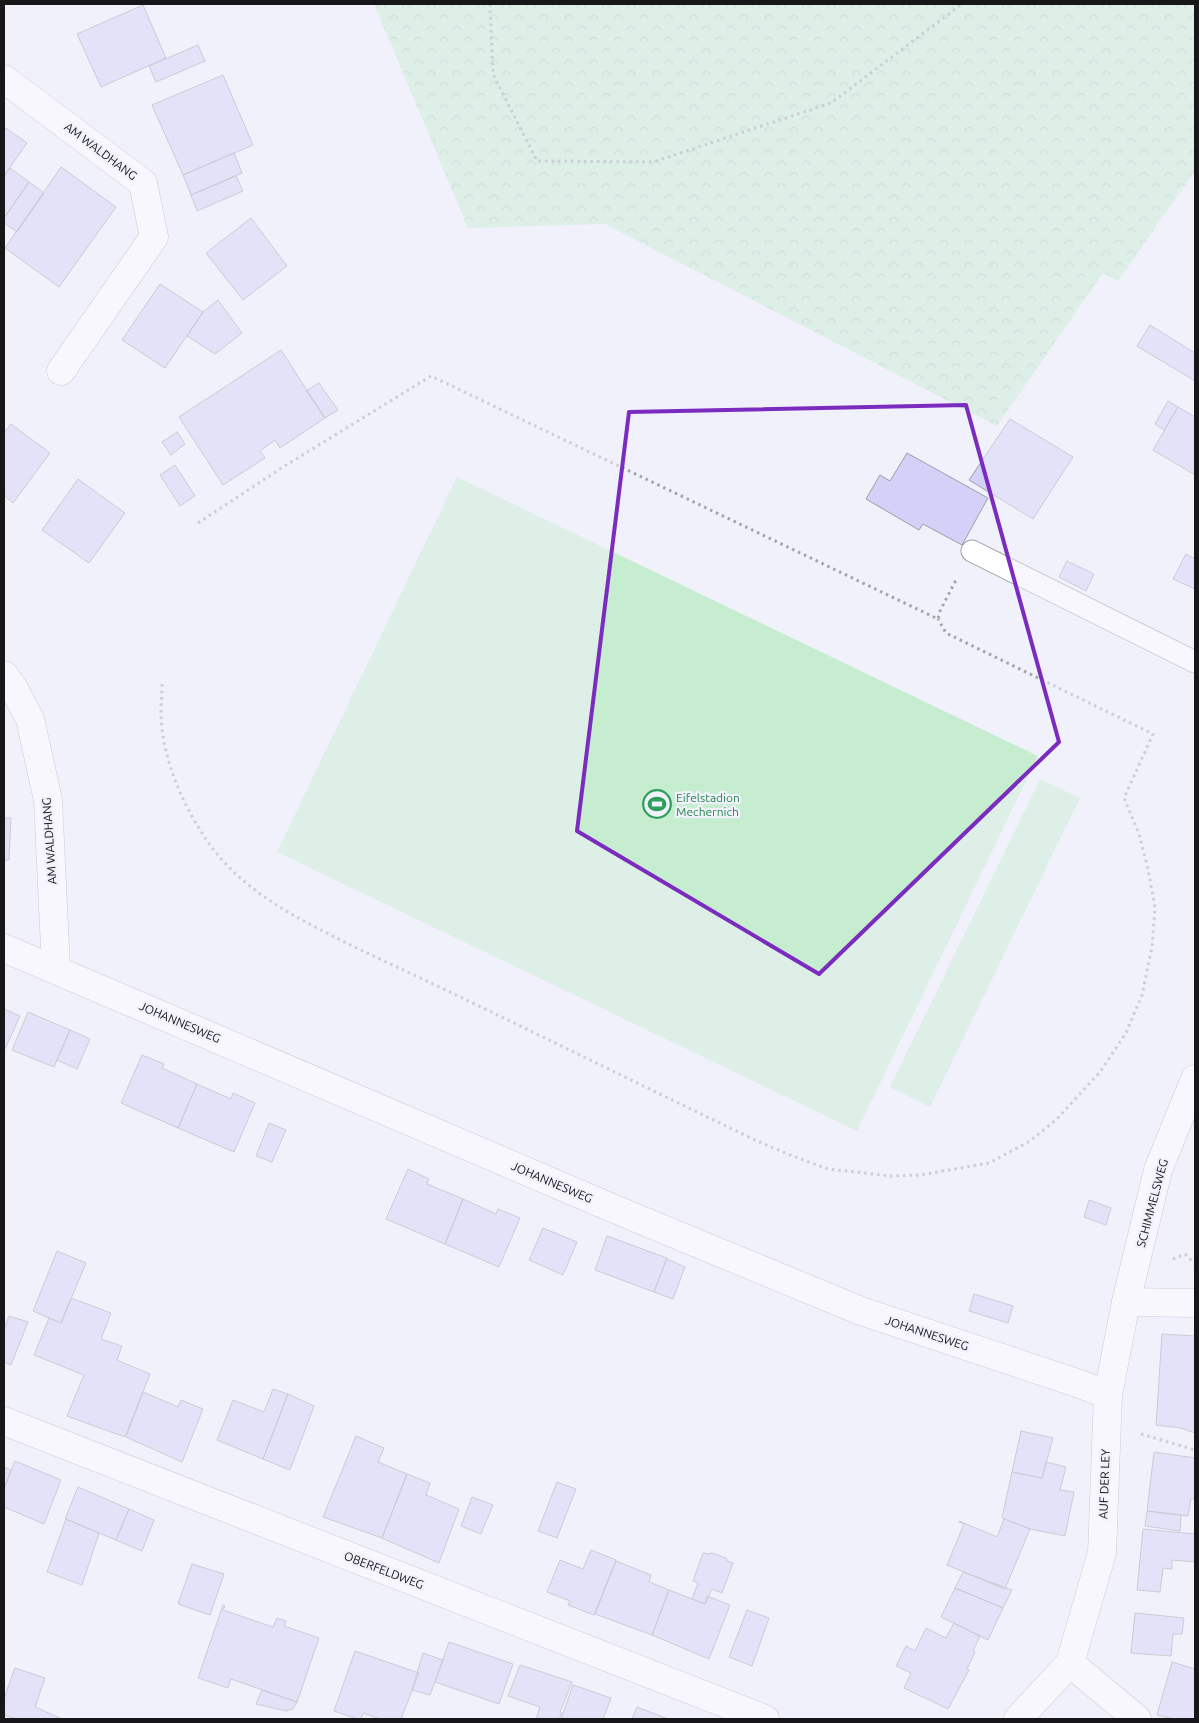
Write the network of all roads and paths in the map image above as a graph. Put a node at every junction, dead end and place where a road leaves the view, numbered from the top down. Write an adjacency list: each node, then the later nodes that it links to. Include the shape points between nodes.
1 (490, 4): 2 (path, via 493,74 537,161 643,162 653,162 831,103)
2 (962, 4)
3 (4, 79): 4 (street, AM WALDHANG, via 143,183 154,237)
4 (61, 371)
5 (198, 523): 8 (path, via 431,376)
6 (972, 551): 9 (lane)
7 (957, 578): 8 (path)
8 (938, 619): 11 (path, via 946,633 1153,734 1124,798 1139,834 1155,907 1152,947 1142,995 1126,1033 1100,1072 1057,1119 1030,1141 989,1164 920,1175 891,1176 828,1169 781,1152 291,915 236,874 211,846 184,801 169,766 161,717)
9 (1195, 662)
10 (7, 684): 13 (street, AM WALDHANG, via 30,719 48,800)
11 (162, 684)
12 (4, 948): 13 (street, JOHANNESWEG)
13 (56, 969): 19 (street, JOHANNESWEG, via 861,1311)
14 (1195, 1079): 17 (street, SCHIMMELSWEG, via 1158,1170)
15 (1179, 1255): 16 (path, via 1185,1254)
16 (1195, 1264)
17 (1126, 1302): 18 (street); 19 (street, AUF DER LEY)
18 (1195, 1303)
19 (1108, 1396): 21 (street, AUF DER LEY)
20 (4, 1422): 24 (street, OBERFELDWEG)
21 (1107, 1425): 22 (path); 23 (street, AUF DER LEY, via 1102,1553)
22 (1195, 1450)
23 (1070, 1663): 25 (street, AUF DER LEY); 26 (street)
24 (765, 1719)
25 (1018, 1719)
26 (1137, 1719)

